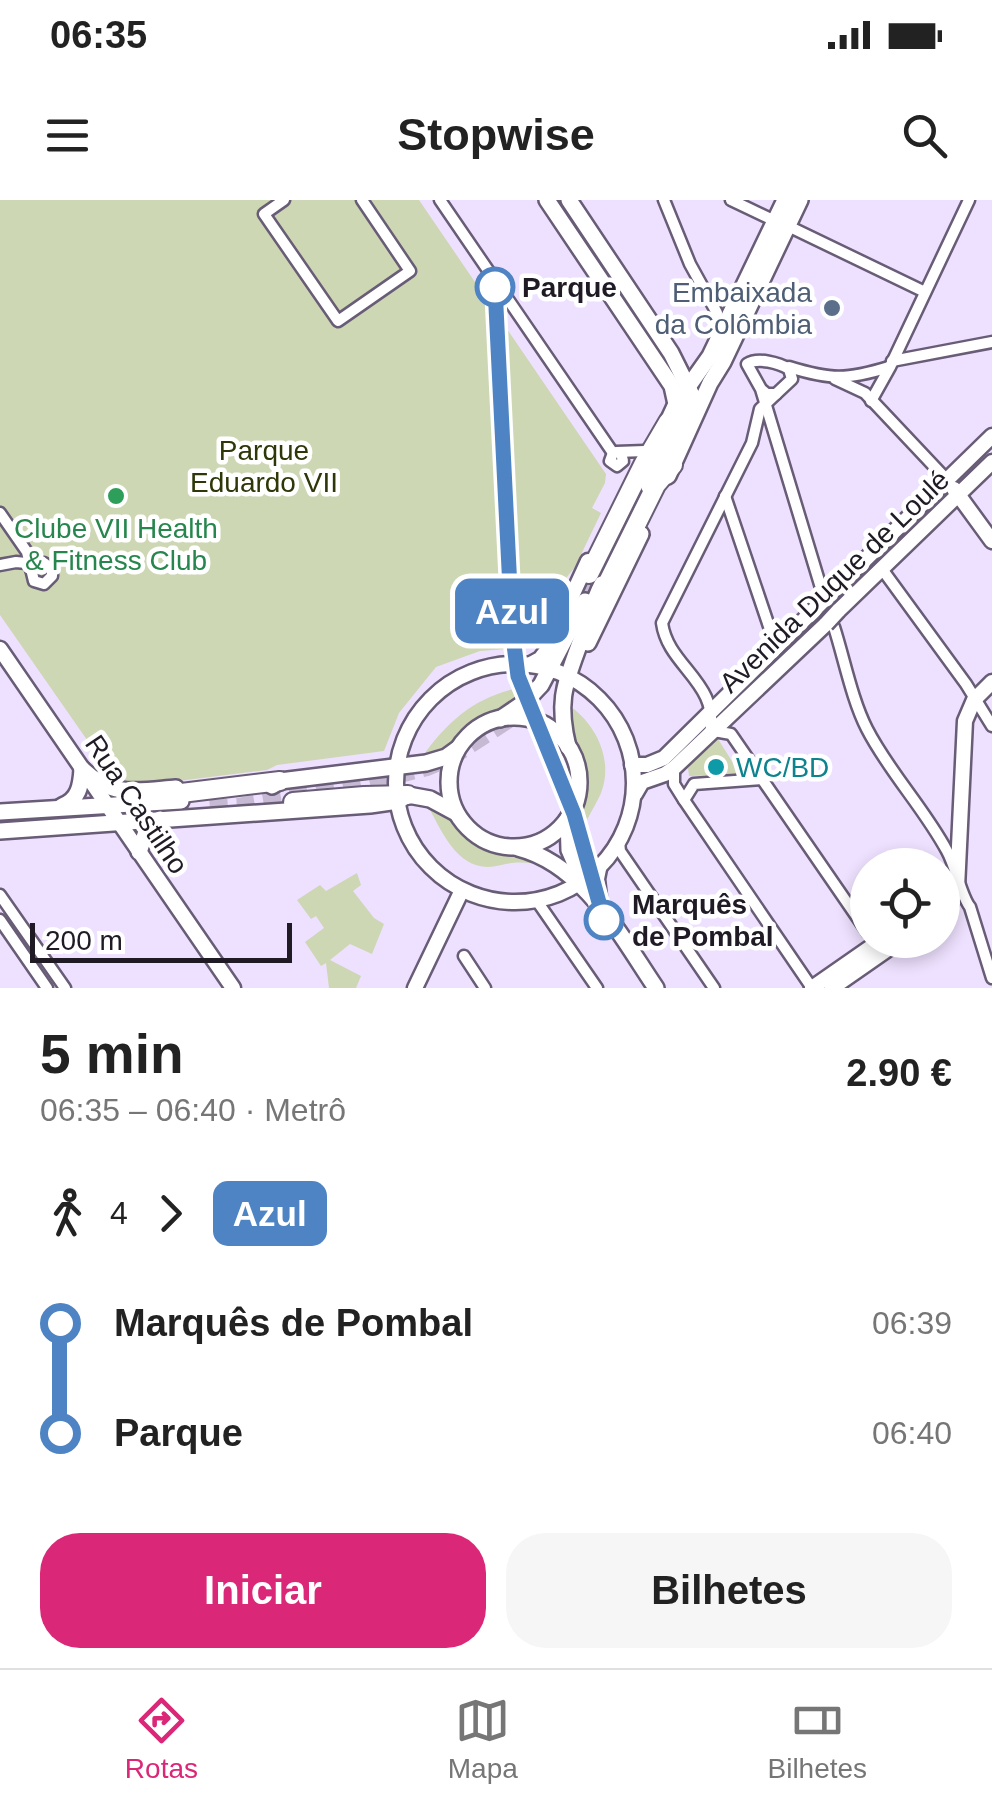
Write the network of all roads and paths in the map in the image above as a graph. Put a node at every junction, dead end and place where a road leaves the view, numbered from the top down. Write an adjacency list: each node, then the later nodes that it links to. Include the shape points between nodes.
1 (284, 200): 2 (street, via 264,214 338,320 410,271)
2 (362, 200)
3 (440, 200): 34 (street, via 617,453)
4 (547, 200): 29 (main road, via 672,386)
5 (559, 200): 16 (main road)
6 (569, 200): 17 (main road)
7 (664, 200): 14 (street)
8 (731, 200): 12 (street)
9 (785, 200): 12 (main road)
10 (800, 200): 12 (main road)
11 (970, 200): 13 (street)
12 (781, 224): 13 (street); 18 (main road); 36 (main road)
13 (926, 292): 19 (street)
14 (717, 313)
15 (992, 342): 19 (street)
16 (654, 344)
17 (671, 353): 18 (main road, via 684,361); 24 (main road)
18 (710, 356): 24 (main road)
19 (891, 364): 22 (street); 27 (street)
20 (783, 366): 21 (street); 23 (street, via 792,374); 25 (street, via 745,360)
21 (810, 376): 22 (street); 23 (street); 27 (street)
22 (835, 379): 27 (street)
23 (788, 385): 26 (street)
24 (688, 388): 29 (main road); 52 (main road, via 690,404 591,605)
25 (762, 388): 26 (street); 28 (street)
26 (776, 394): 28 (street)
27 (871, 401): 37 (street)
28 (766, 402): 32 (street); 33 (street)
29 (676, 404): 30 (main road)
30 (664, 429): 34 (street); 44 (highway); 51 (main road)
31 (992, 436): 37 (street, Avenida Duque de Loulé)
32 (752, 443): 33 (street, via 769,440); 39 (street)
33 (778, 448): 45 (street)
34 (645, 451): 50 (street, via 547,650)
35 (992, 462): 38 (street, Avenida Duque de Loulé)
36 (673, 465): 46 (highway, via 656,485); 52 (main road)
37 (947, 480): 38 (street); 45 (street, Avenida Duque de Loulé)
38 (959, 494): 41 (street); 43 (street, Avenida Duque de Loulé)
39 (725, 496): 48 (street); 55 (street, via 662,629)
40 (0, 513): 42 (street, via 33,564)
41 (992, 542)
42 (2, 565)
43 (882, 570): 47 (street, Avenida Duque de Loulé); 54 (street)
44 (589, 574)
45 (828, 592): 48 (street, Avenida Duque de Loulé, bridge)
46 (601, 596)
47 (832, 621): 58 (street, Avenida Duque de Loulé); 83 (street, via 865,725)
48 (776, 647): 55 (street, Avenida Duque de Loulé)
49 (0, 649): 63 (street, Rua Castilho)
50 (528, 665): 51 (street); 62 (street, via 485,668 438,692 407,732)
51 (550, 670): 52 (street); 56 (main road, via 530,697)
52 (568, 677): 59 (main road, via 561,706); 61 (street, via 609,715)
53 (992, 682): 54 (street)
54 (974, 700): 57 (street); 84 (street, via 962,737)
55 (712, 710): 58 (street, Avenida Duque de Loulé); 61 (street, Avenida Duque de Loulé, via 661,760)
56 (500, 719): 59 (main road, via 535,721); 60 (main road)
57 (992, 726)
58 (712, 733): 64 (street, Avenida Duque de Loulé); 65 (street, via 731,734)
59 (568, 746): 78 (main road, via 579,786)
60 (458, 749): 62 (main road); 76 (main road, via 448,781)
61 (632, 765): 69 (street)
62 (398, 767): 66 (main road); 68 (street)
63 (82, 768): 67 (main road, via 105,786); 73 (street, Rua Castilho); 74 (main road, via 74,798)
64 (674, 768): 69 (street, Avenida Duque de Loulé, via 642,782); 70 (street)
65 (762, 779): 70 (street, via 694,784); 92 (street)
66 (280, 782): 67 (highway); 72 (main road, via 242,794)
67 (156, 792): 72 (main road)
68 (401, 797): 71 (highway); 76 (main road, via 430,799); 77 (main road); 89 (street, via 419,850)
69 (634, 800): 81 (street)
70 (684, 800): 107 (street)
71 (294, 802)
72 (128, 803): 73 (main road)
73 (106, 804): 74 (main road); 79 (street, Rua Castilho)
74 (52, 808): 75 (main road)
75 (0, 812)
76 (456, 813): 82 (main road, via 480,838)
77 (163, 818): 79 (main road); 85 (main road, via 146,830)
78 (568, 818): 82 (main road, via 545,839); 87 (main road)
79 (118, 821): 80 (main road); 85 (street, Rua Castilho)
80 (0, 830)
81 (619, 842): 86 (street); 106 (street)
82 (514, 847): 87 (main road, via 550,860)
83 (946, 848)
84 (958, 848)
85 (139, 852): 101 (street, Rua Castilho)
86 (599, 868): 87 (street); 93 (street)
87 (580, 884): 91 (street); 93 (main road)
88 (960, 886): 98 (street)
89 (462, 890): 91 (street, via 488,901); 102 (street)
90 (0, 895): 99 (street)
91 (537, 902): 104 (street)
92 (850, 905)
93 (600, 906): 105 (main road)
94 (0, 920): 100 (street)
95 (464, 956): 103 (street)
96 (854, 958): 107 (street)
97 (861, 958): 108 (street)
98 (992, 978)
99 (63, 987)
100 (47, 988)
101 (233, 988)
102 (416, 988)
103 (485, 988)
104 (596, 988)
105 (656, 988)
106 (714, 988)
107 (812, 988)
108 (832, 988)

